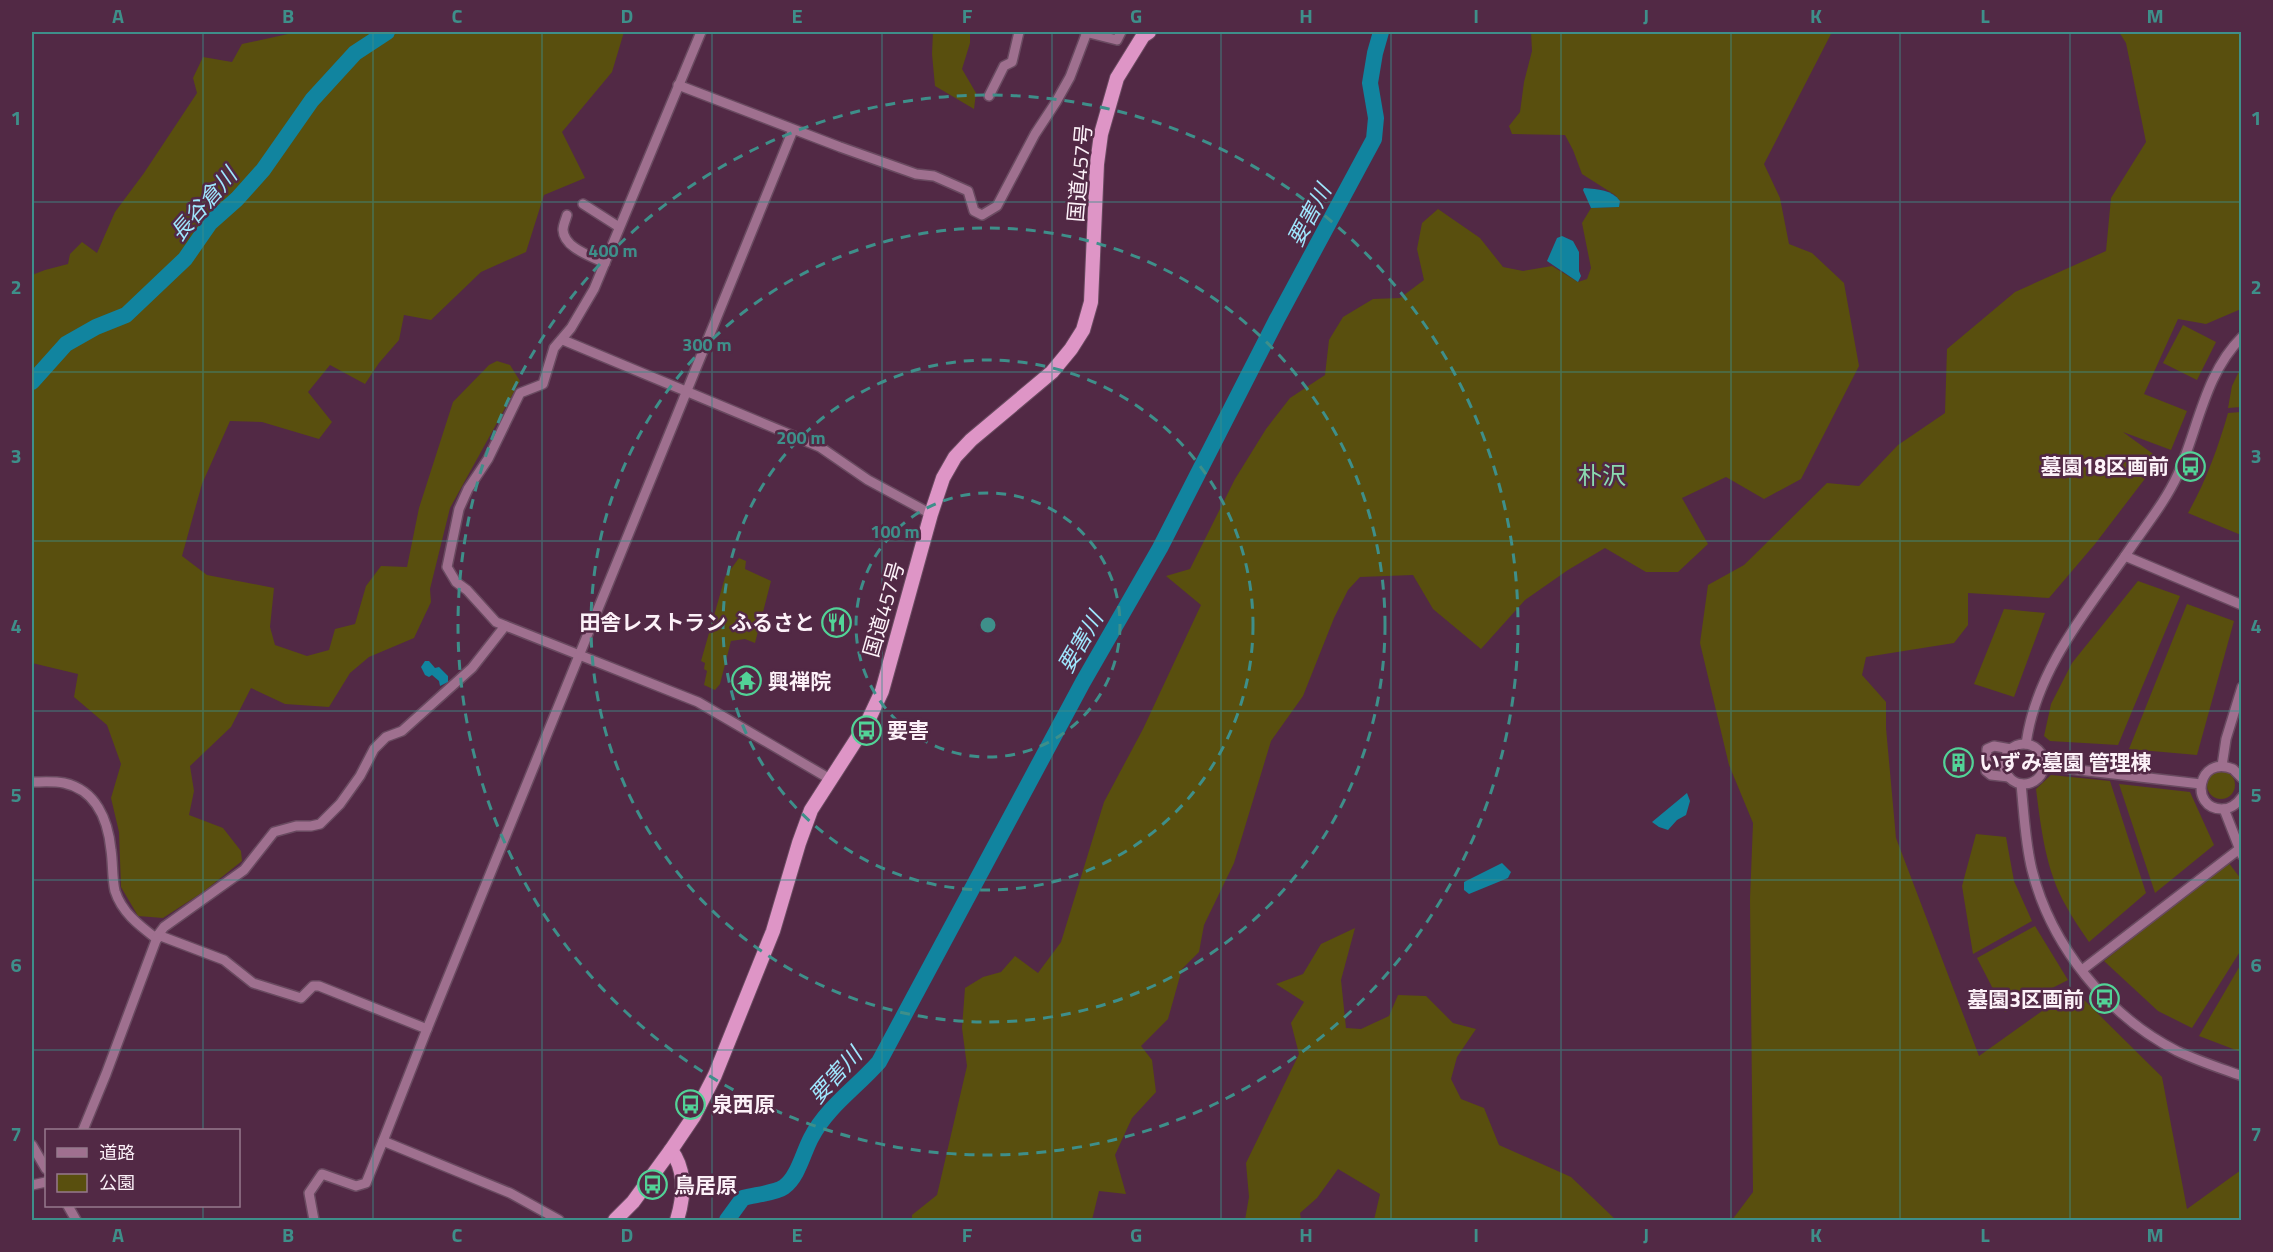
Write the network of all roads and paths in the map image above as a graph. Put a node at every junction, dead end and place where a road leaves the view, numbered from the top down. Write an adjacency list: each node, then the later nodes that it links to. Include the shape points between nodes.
1 (701, 32): 6 (street)
2 (1019, 32): 7 (street, via 1012,62 1005,66)
3 (1086, 32): 4 (street, via 1117,40); 8 (street, via 1070,77 997,206 986,214 977,214 968,191 952,183)
4 (1120, 32)
5 (1144, 33): 16 (highway, 国道457号, via 1117,78 1101,134 1091,302 1083,330 1052,372 955,457)
6 (678, 85): 8 (street); 11 (street)
7 (989, 96)
8 (793, 130): 15 (street)
9 (583, 204): 11 (street)
10 (567, 215): 12 (street, via 563,230 568,242)
11 (619, 227): 12 (street)
12 (605, 263): 14 (street)
13 (2241, 337): 17 (street, via 2215,372 2176,477)
14 (563, 340): 15 (street); 19 (street, via 554,348 543,384 520,393 488,459 468,489 459,509 447,567 456,582 496,622)
15 (687, 392): 16 (street, via 820,447 868,480); 20 (street)
16 (931, 514): 29 (highway, 国道457号, via 882,691 867,723)
17 (2125, 556): 18 (street); 23 (street, via 2062,644 2034,709)
18 (2241, 605)
19 (505, 626): 20 (street); 36 (street, via 472,668 402,731 386,737 374,749 360,776 320,824 274,832 244,870 172,920)
20 (580, 655): 29 (street, via 698,702); 38 (street)
21 (2241, 687): 22 (street)
22 (2237, 718): 26 (street, via 2226,739)
23 (2026, 744): 24 (street); 25 (street, via 2037,749)
24 (2011, 749): 27 (street, via 2004,761); 27 (street, via 1988,748 1986,771)
25 (2044, 766): 31 (street, via 2039,777); 32 (street)
26 (2222, 766): 28 (street, via 2233,769); 32 (street, via 2206,773)
27 (2008, 777): 31 (street)
28 (2241, 778)
29 (830, 779): 43 (highway, 国道457号, via 811,810 773,931 744,1006 707,1091)
30 (32, 782): 36 (street, via 64,783 81,790 97,804 107,824 115,891 124,910 137,924)
31 (2022, 784): 37 (street, via 2026,836 2035,880 2044,907)
32 (2201, 784): 34 (street, via 2206,802)
33 (2241, 797): 34 (street)
34 (2224, 809): 35 (street)
35 (2240, 852): 37 (street)
36 (158, 937): 38 (street, via 224,960 253,983 302,999 313,986 319,986); 40 (street)
37 (2082, 970): 39 (street, via 2141,1029 2193,1058)
38 (427, 1029): 41 (street)
39 (2241, 1076)
40 (84, 1129)
41 (383, 1141): 47 (street, via 366,1183 356,1186 322,1174 309,1193); 48 (street, via 510,1193)
42 (32, 1145): 44 (street)
43 (671, 1150): 49 (highway, 国道457号); 50 (highway, via 678,1158 682,1174)
44 (45, 1167)
45 (69, 1207): 46 (street)
46 (76, 1221)
47 (314, 1221)
48 (559, 1221)
49 (615, 1221)
50 (677, 1221)

